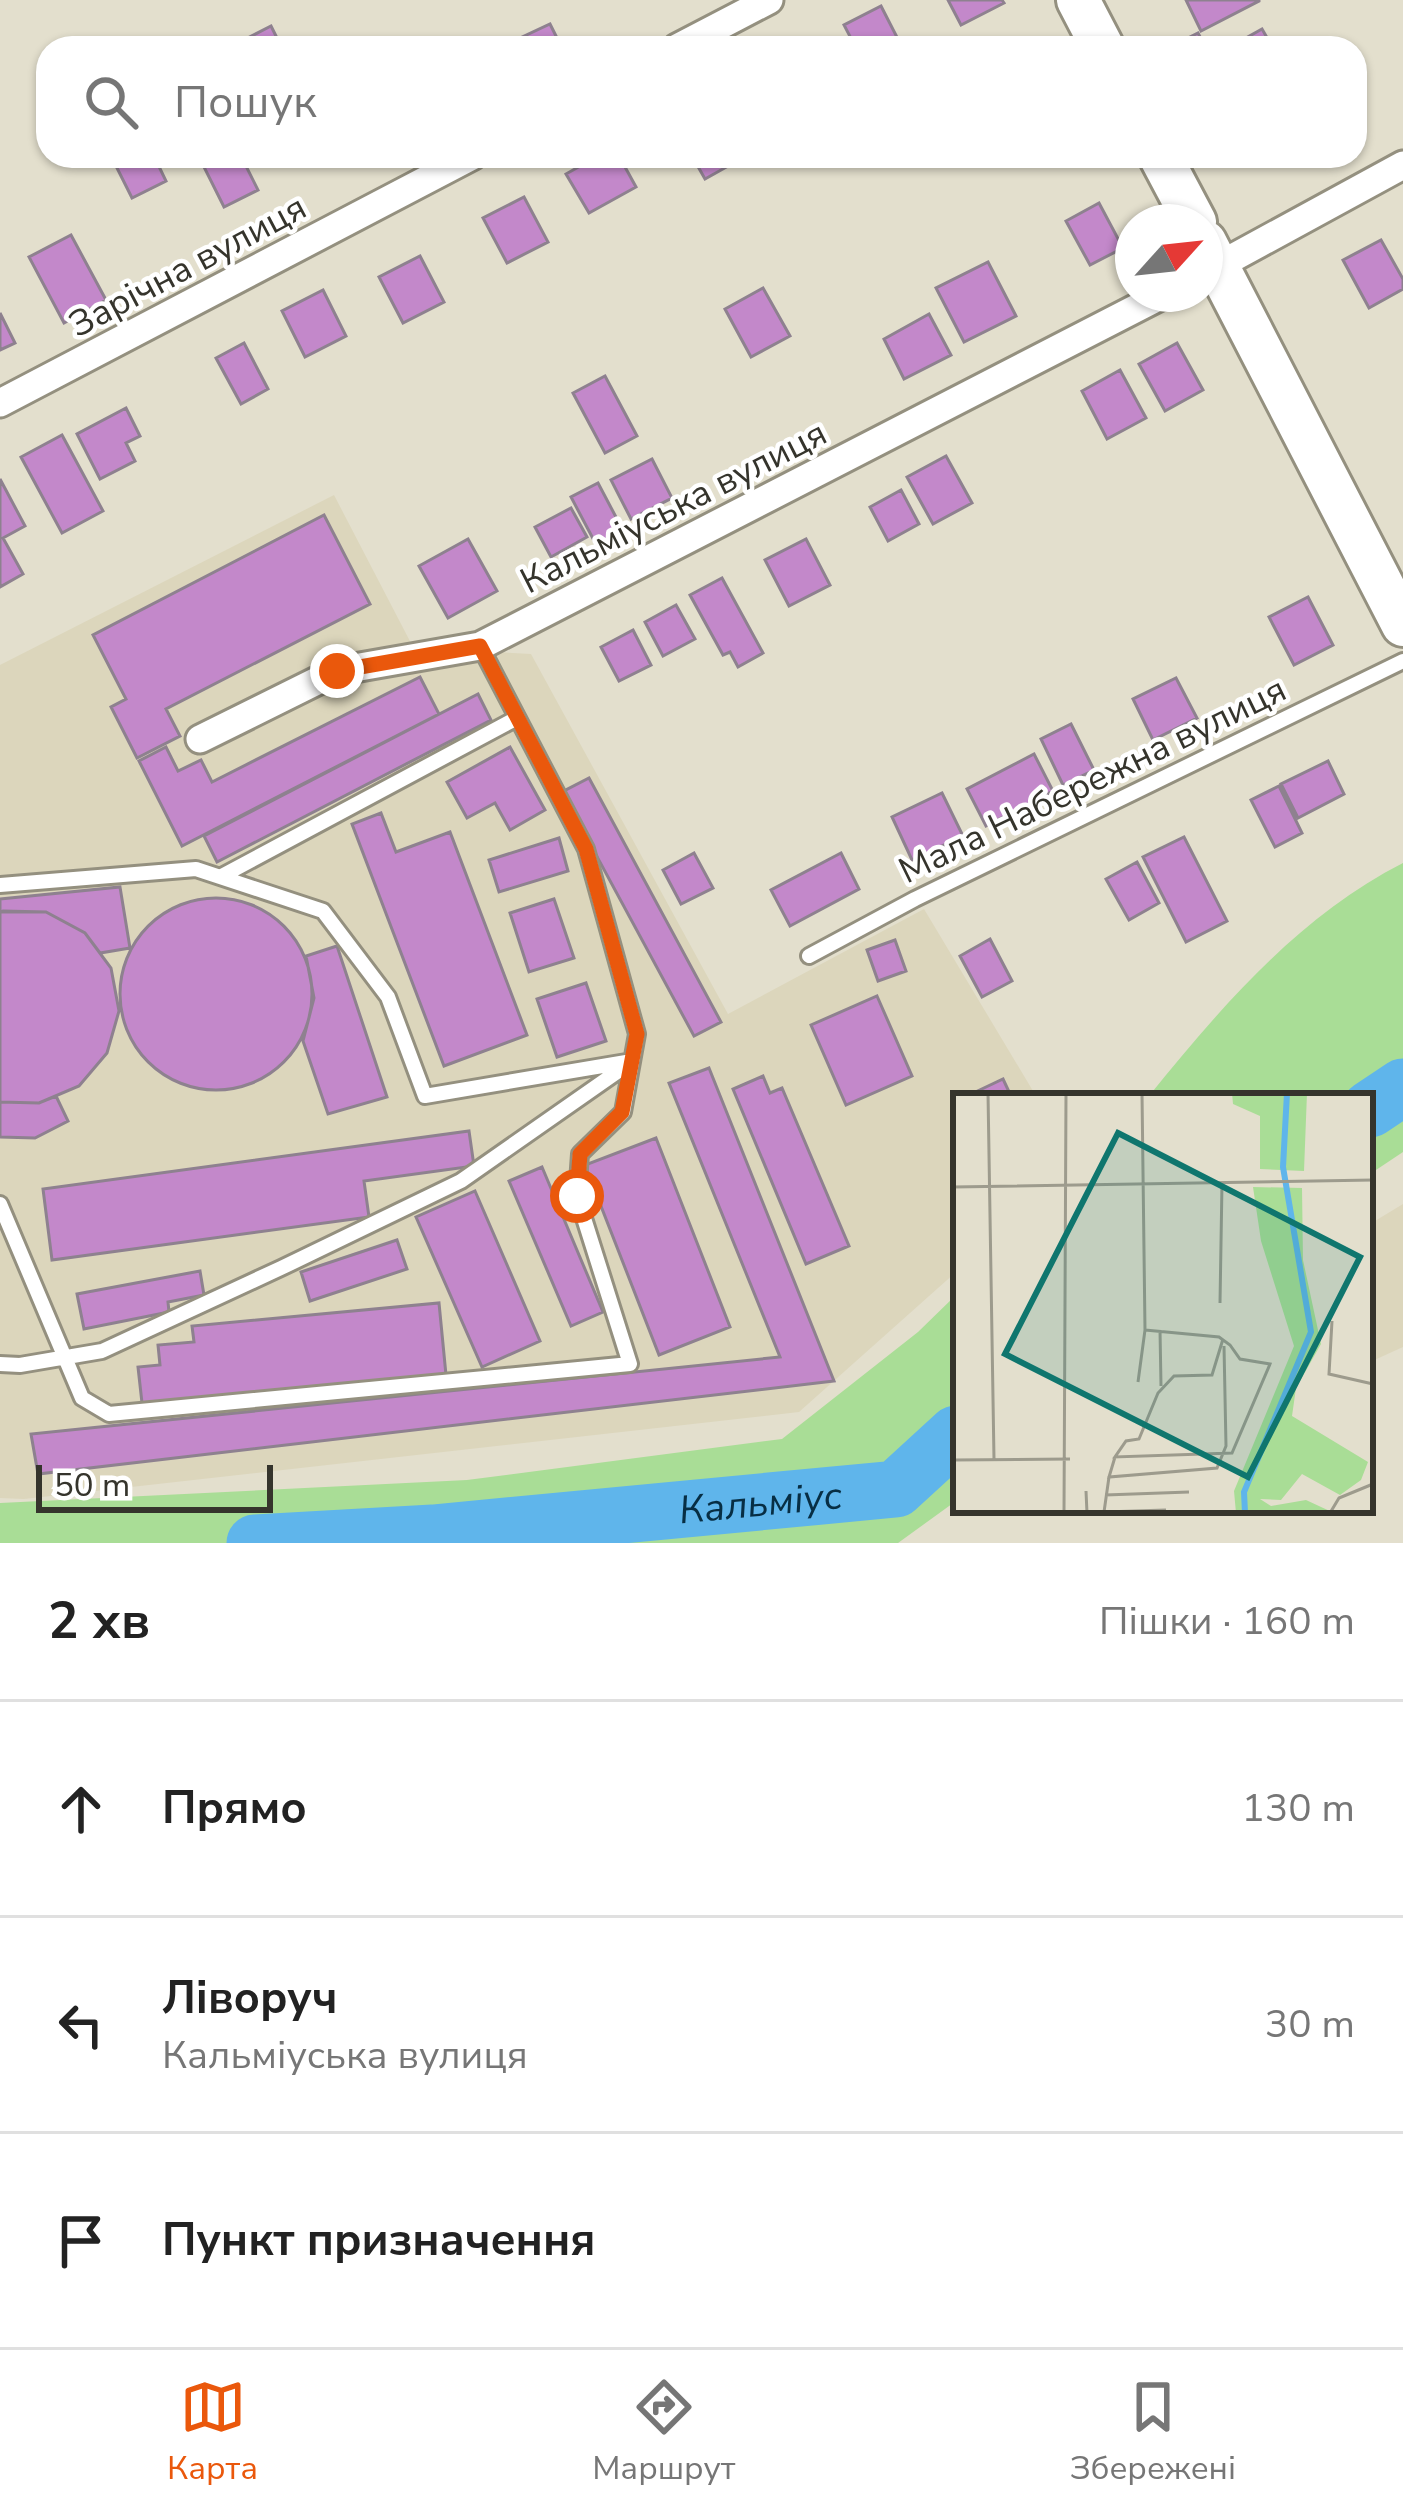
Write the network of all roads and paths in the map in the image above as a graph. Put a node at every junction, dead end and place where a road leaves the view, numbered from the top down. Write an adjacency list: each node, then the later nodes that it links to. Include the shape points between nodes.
1 (769, 0): 3 (street)
2 (1078, 0): 4 (main road)
3 (700, 36)
4 (1097, 36)
5 (1403, 165): 9 (street)
6 (449, 168): 12 (street, Зарічна вулиця)
7 (1166, 168): 8 (main road)
8 (1185, 204)
9 (1223, 253)
10 (1223, 286): 13 (main road)
11 (1129, 312): 14 (street, Кальміуська вулиця)
12 (0, 404)
13 (1403, 625)
14 (480, 646): 16 (lane); 17 (street, Кальміуська вулиця, via 337,671)
15 (1403, 661): 20 (lane, Мала Набережна вулиця)
16 (518, 718): 18 (lane); 21 (lane, via 586,849 637,1034)
17 (200, 740)
18 (220, 877): 19 (lane, via 196,868); 21 (lane, via 323,911 388,997 424,1096)
19 (0, 885)
20 (809, 956)
21 (632, 1061): 23 (lane, via 461,1181 103,1352); 23 (lane, via 622,1112 580,1154 577,1196 630,1364 109,1414 82,1398)
22 (0, 1204): 23 (lane)
23 (62, 1358): 24 (lane)
24 (0, 1364)

